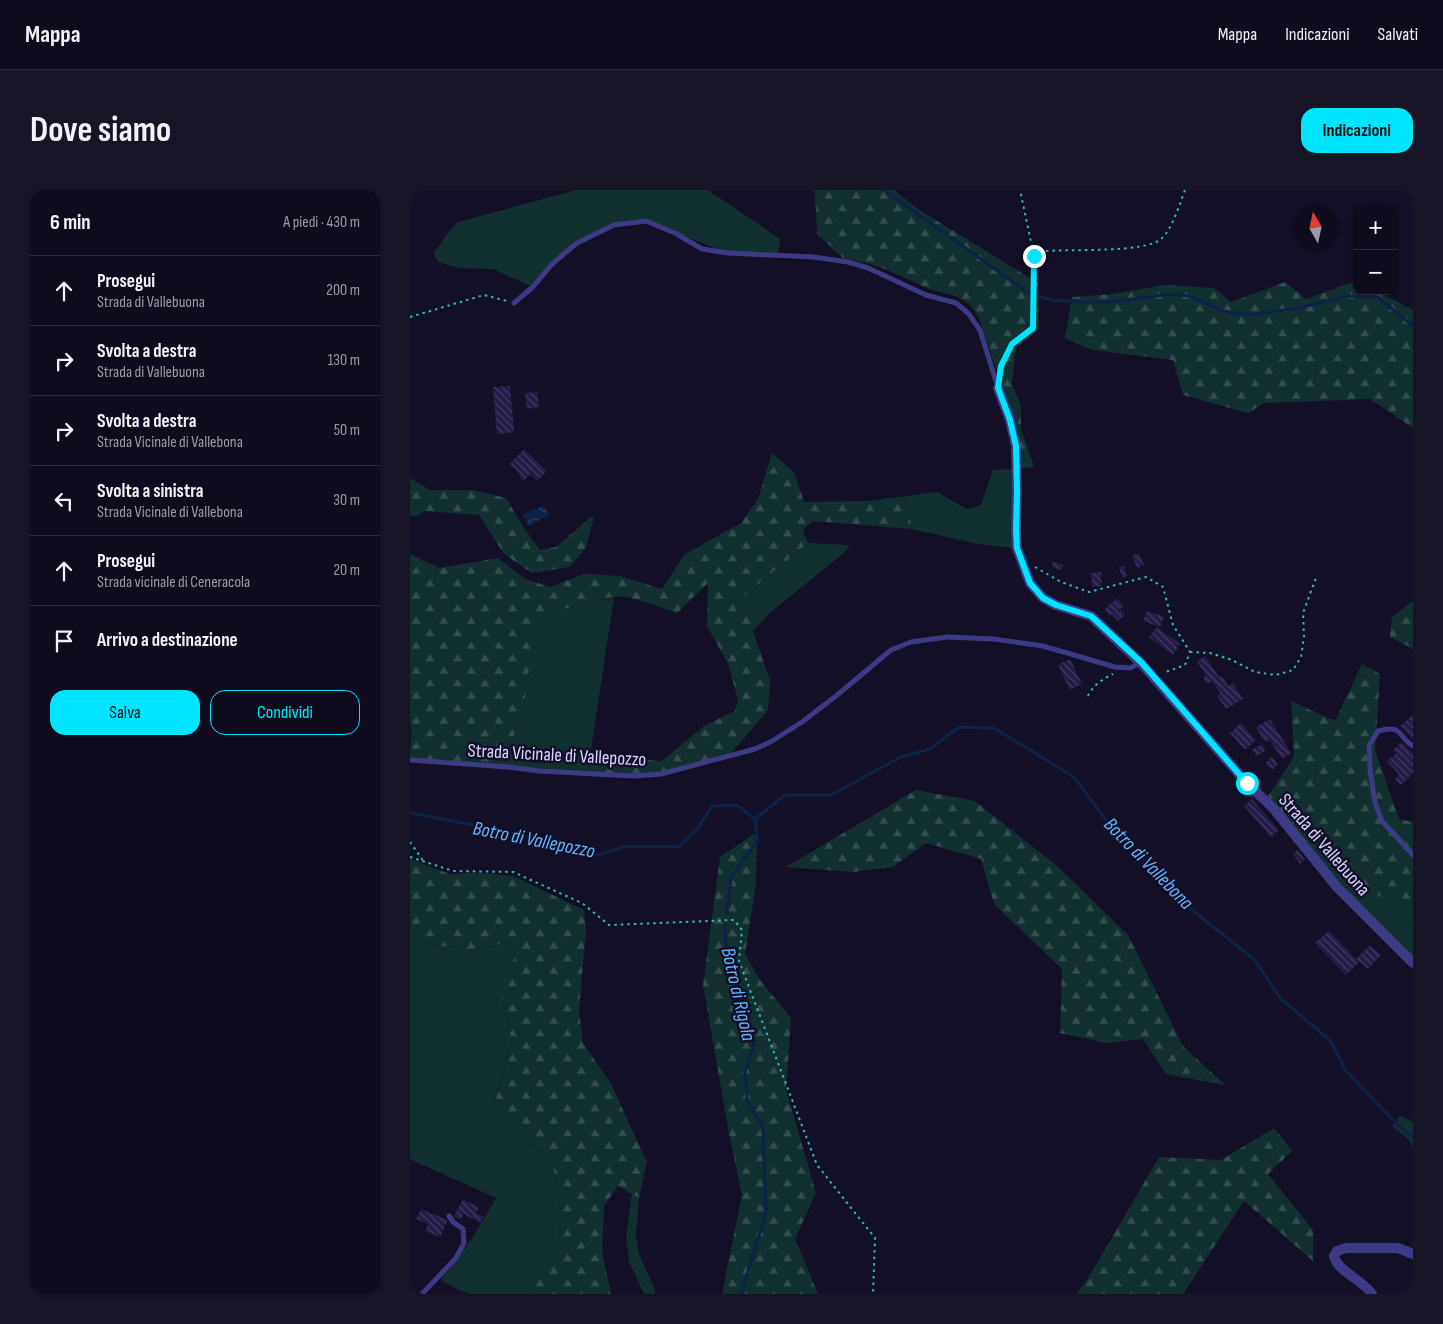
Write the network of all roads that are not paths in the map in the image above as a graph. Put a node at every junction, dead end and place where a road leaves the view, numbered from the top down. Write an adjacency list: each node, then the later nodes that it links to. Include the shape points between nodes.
1 (514, 303): 2 (lane, via 576,243 614,225 646,221 702,249 848,262 926,295 956,303 980,330)
2 (998, 388): 3 (street, Strada di Vallebuona, via 1016,446 1018,552 1030,583 1043,598 1091,616)
3 (1143, 665): 5 (lane, Strada Vicinale di Vallepozzo, via 1115,667 1044,646 994,639 947,638 911,642 891,650 836,696 772,741 755,749 661,774 634,776 539,771); 7 (street, Strada di Vallebuona, via 1274,809 1337,887)
4 (1413, 746): 6 (lane, via 1401,732 1388,728 1378,731 1369,746 1374,795 1382,821)
5 (410, 760)
6 (1413, 855)
7 (1413, 963)
8 (449, 1216): 10 (lane, via 464,1229 464,1243 456,1258)
9 (1413, 1254): 11 (street, via 1398,1248 1337,1250 1334,1256 1338,1264)
10 (422, 1294)
11 (1372, 1294)

